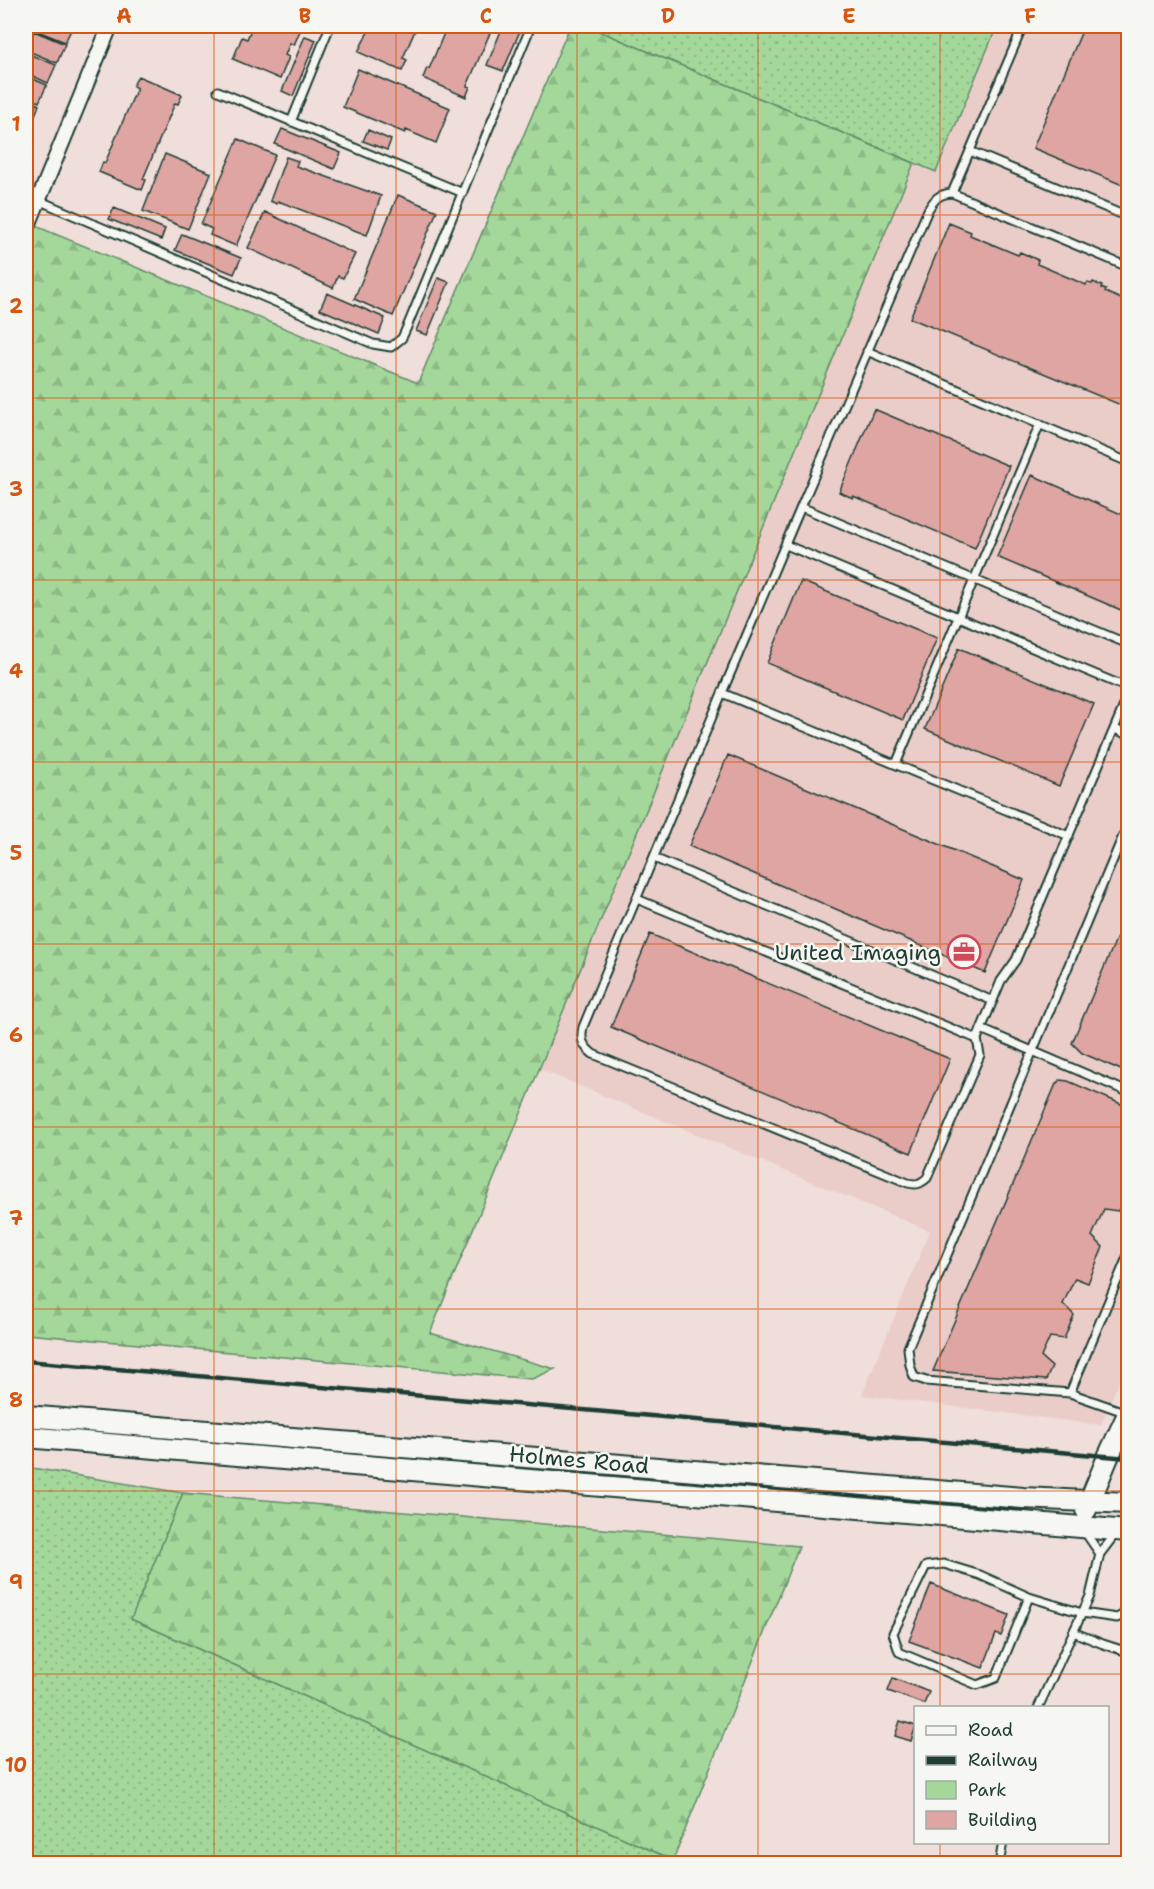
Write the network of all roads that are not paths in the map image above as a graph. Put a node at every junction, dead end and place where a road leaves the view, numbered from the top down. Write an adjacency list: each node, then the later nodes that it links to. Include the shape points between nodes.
1 (110, 26): 10 (street)
2 (330, 26): 6 (lane)
3 (531, 26): 8 (lane)
4 (1023, 26): 7 (lane)
5 (218, 91): 6 (lane)
6 (291, 122): 8 (lane)
7 (970, 151): 9 (lane); 11 (lane)
8 (463, 193): 10 (lane, via 402,338 391,347 373,344)
9 (952, 193): 13 (lane); 14 (lane, via 933,200)
10 (38, 200): 12 (street)
11 (1128, 217)
12 (29, 223)
13 (1128, 267)
14 (867, 351): 15 (lane); 17 (lane)
15 (1040, 424): 16 (lane); 19 (lane)
16 (1128, 462)
17 (801, 507): 18 (lane); 19 (lane)
18 (786, 545): 20 (lane); 23 (lane)
19 (975, 578): 20 (lane); 21 (lane)
20 (958, 618): 22 (lane); 27 (lane)
21 (1128, 644)
22 (1128, 688)
23 (722, 693): 27 (lane); 30 (lane)
24 (1128, 696): 25 (lane)
25 (1114, 729): 26 (lane); 29 (lane)
26 (1128, 735)
27 (896, 764): 29 (lane)
28 (1128, 824): 35 (lane)
29 (1069, 836): 32 (lane, via 1016,960)
30 (654, 858): 31 (lane); 32 (lane)
31 (637, 899): 34 (lane); 34 (lane, via 583,1027 582,1043 593,1054 915,1185 927,1178 980,1055)
32 (993, 1001): 33 (lane)
33 (981, 1029): 34 (lane); 35 (lane)
34 (976, 1039)
35 (1034, 1053): 36 (lane); 38 (lane, via 908,1348 914,1377 926,1382)
36 (1128, 1092)
37 (1128, 1256): 38 (lane)
38 (1070, 1393): 39 (lane)
39 (1128, 1414): 42 (main road)
40 (26, 1416): 42 (main road, Holmes Road, via 999,1496)
41 (26, 1437): 44 (main road, Holmes Road)
42 (1090, 1500): 43 (main road, Holmes Road); 44 (main road)
43 (1128, 1504): 45 (main road)
44 (1081, 1526): 45 (main road, Holmes Road); 46 (lane)
45 (1124, 1531): 46 (lane)
46 (1100, 1554): 49 (lane)
47 (1128, 1592): 49 (lane, via 1124,1614 1117,1618)
48 (1029, 1597): 48 (lane, via 944,1564 926,1566 893,1633 899,1652 977,1685 996,1678); 49 (lane)
49 (1082, 1613): 50 (lane)
50 (1073, 1632): 51 (lane); 52 (lane)
51 (1128, 1652)
52 (1038, 1706)
53 (1003, 1844): 54 (lane)
54 (999, 1863)

